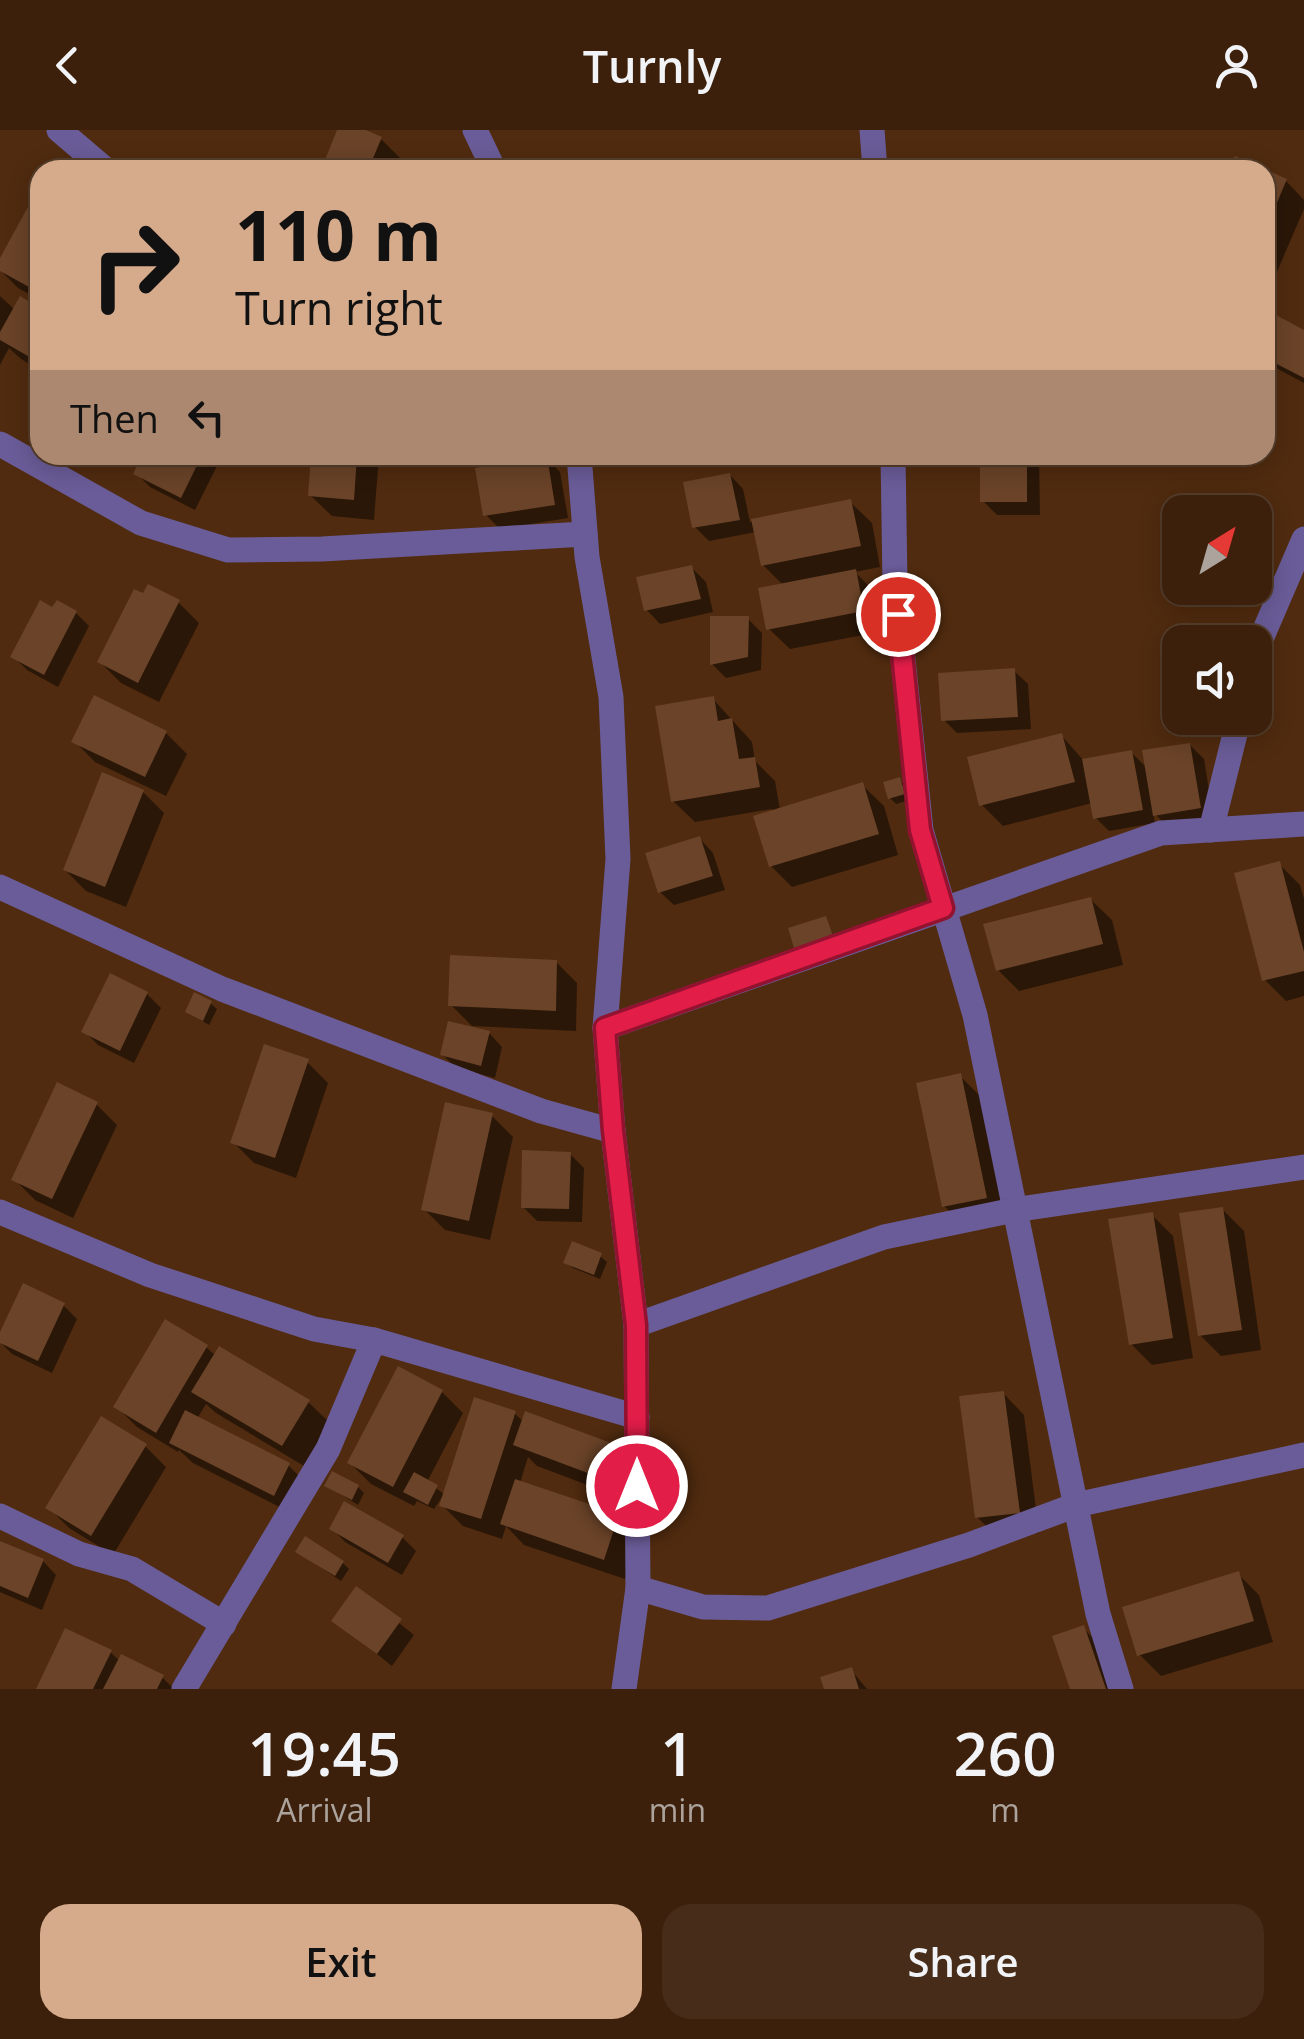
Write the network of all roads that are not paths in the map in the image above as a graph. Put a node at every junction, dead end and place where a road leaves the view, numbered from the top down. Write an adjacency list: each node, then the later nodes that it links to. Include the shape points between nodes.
1 (59, 130): 4 (street)
2 (475, 130): 5 (street)
3 (872, 130): 6 (street)
4 (94, 160)
5 (489, 160)
6 (874, 160)
7 (0, 444): 8 (street)
8 (30, 461)
9 (37, 465): 12 (street, via 141,523 228,550)
10 (580, 465): 12 (street)
11 (893, 465): 19 (street, via 896,584 920,830)
12 (586, 534): 20 (street, via 611,697 618,860)
13 (1304, 538): 14 (street)
14 (1267, 625)
15 (1234, 735): 17 (street)
16 (1304, 824): 17 (street)
17 (1211, 830): 19 (street, via 1162,833)
18 (0, 887): 21 (street, via 222,989 542,1112)
19 (943, 908): 20 (street); 23 (street, via 974,1015)
20 (605, 1028): 21 (street)
21 (613, 1131): 25 (street)
22 (1304, 1167): 23 (street)
23 (1014, 1210): 25 (street, via 884,1237); 29 (street)
24 (0, 1212): 26 (street, via 150,1275 314,1328)
25 (636, 1325): 27 (street)
26 (374, 1340): 27 (street); 32 (street, via 328,1449)
27 (636, 1417): 31 (street)
28 (1304, 1455): 29 (street)
29 (1076, 1505): 31 (street, via 768,1608 703,1607); 35 (street)
30 (0, 1516): 32 (street, via 80,1554 132,1569)
31 (638, 1588): 34 (street)
32 (224, 1624): 33 (street)
33 (184, 1689)
34 (624, 1689)
35 (1121, 1689)

